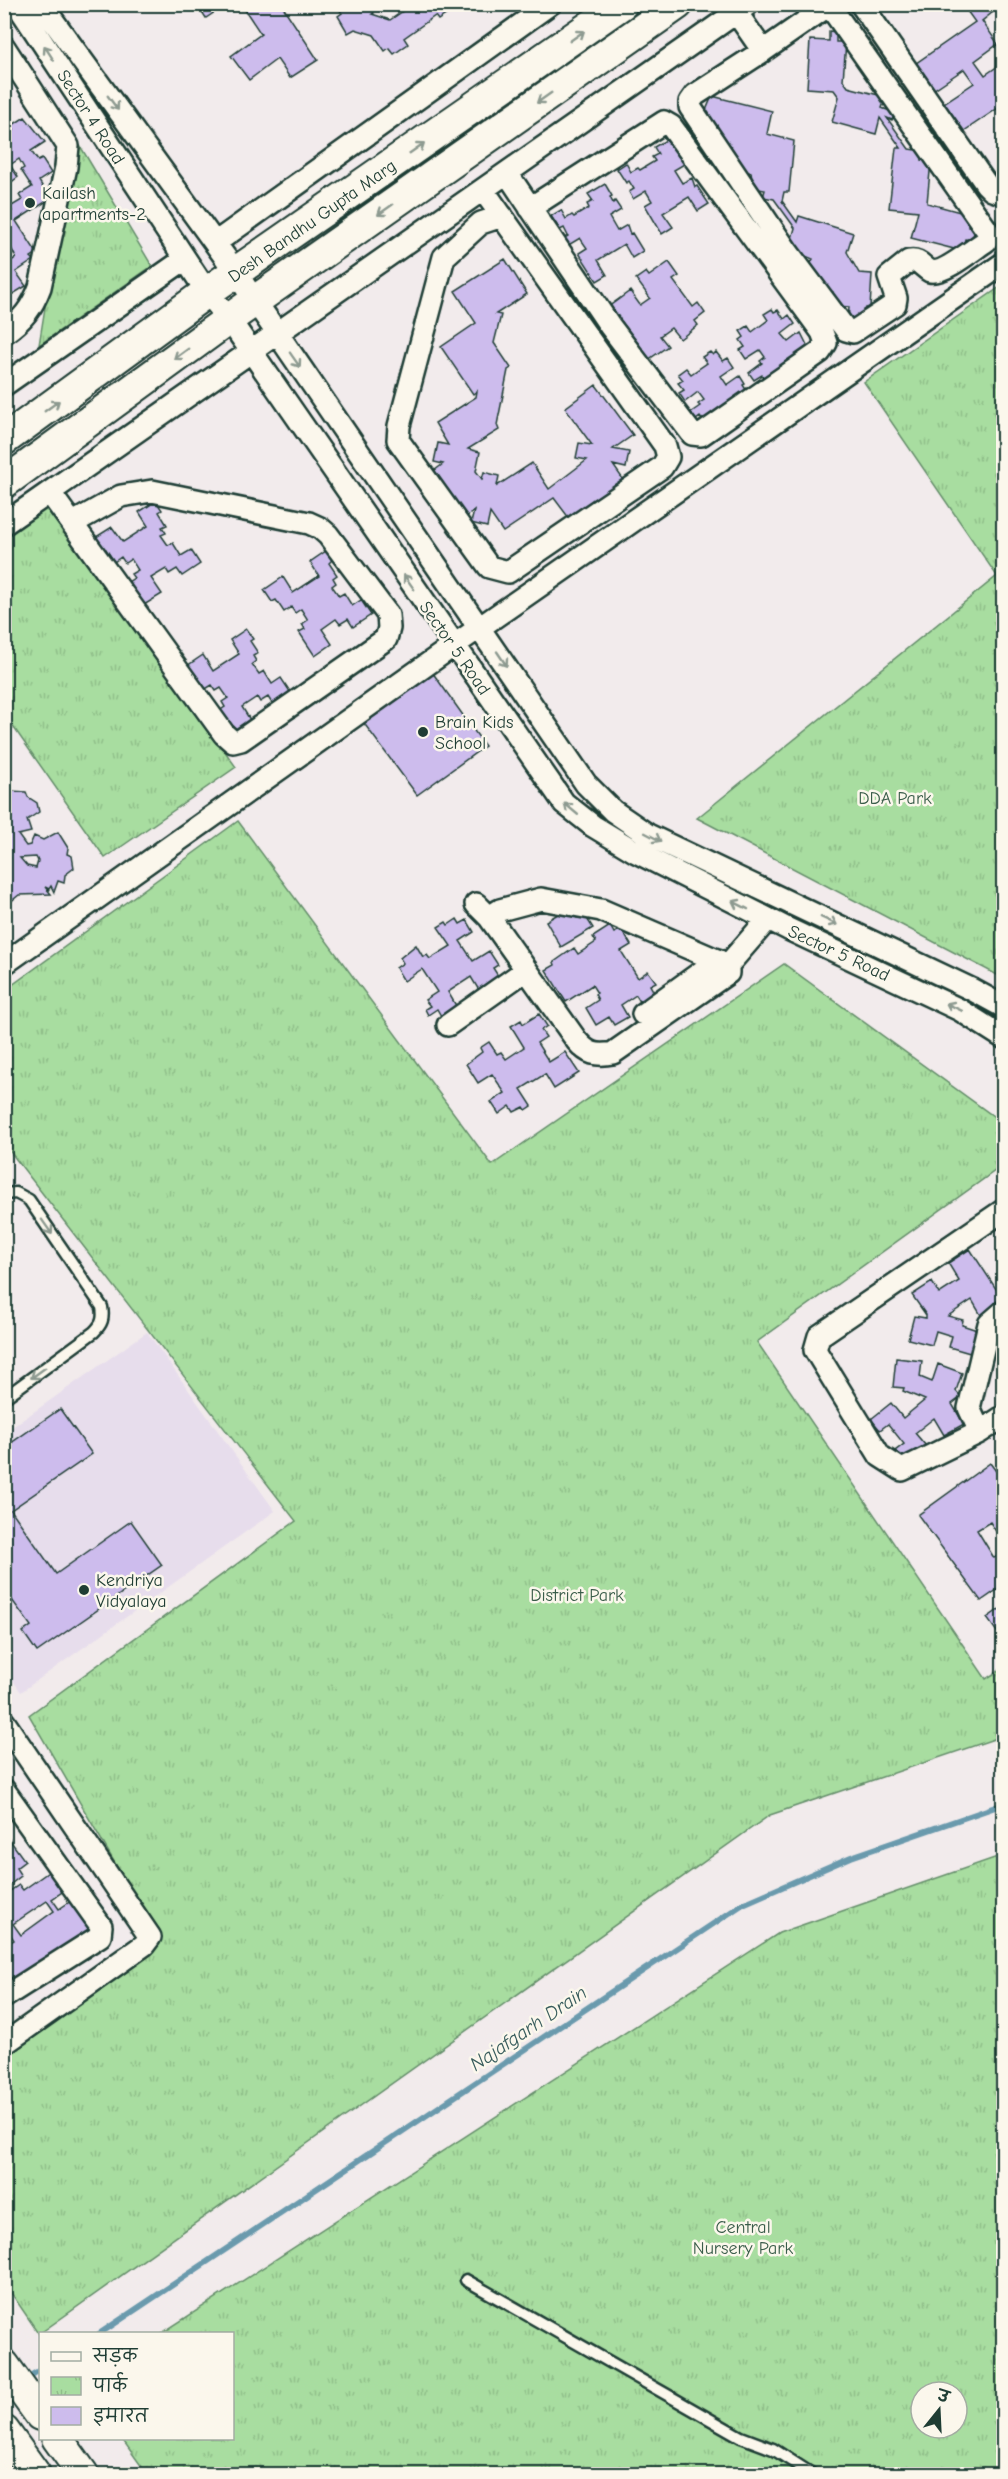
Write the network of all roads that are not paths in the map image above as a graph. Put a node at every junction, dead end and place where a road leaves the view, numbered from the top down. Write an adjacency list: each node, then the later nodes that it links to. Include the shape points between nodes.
1 (17, 4): 16 (street, Sector 4 Road, one-way to 1)
2 (41, 4): 15 (street, Sector 4 Road, one-way to 15)
3 (550, 4): 15 (street)
4 (622, 4): 18 (street, Desh Bandhu Gupta Marg, one-way to 4)
5 (678, 4): 20 (street, Desh Bandhu Gupta Marg, one-way to 20)
6 (861, 4): 12 (street, via 986,184)
7 (742, 8): 9 (street); 10 (street)
8 (4, 47): 22 (street, via 68,146 40,287 21,322)
9 (763, 51): 9 (street, via 822,10 834,12 989,233 986,241 942,271 930,271 909,261 889,277 897,298 895,304 853,332 846,330 787,251 690,107 695,95)
10 (507, 173): 11 (street); 13 (street)
11 (483, 190): 14 (street); 23 (street)
12 (1004, 194)
13 (530, 208): 13 (street, via 610,326 692,434 702,435 820,352 826,343 815,322 671,126 664,122)
14 (502, 216): 14 (street, via 668,457 662,467 508,572 489,567 398,440 444,257 481,223)
15 (214, 243): 18 (street, Sector 5 Road)
16 (185, 259): 19 (street, Sector 5 Road); 25 (street)
17 (1004, 263): 31 (street)
18 (236, 274): 19 (street, Desh Bandhu Gupta Marg); 20 (street, Sector 5 Road)
19 (207, 292): 21 (street, Sector 5 Road); 26 (street, Desh Bandhu Gupta Marg, one-way to 19)
20 (256, 302): 21 (street, Desh Bandhu Gupta Marg); 23 (street, Sector 5 Road)
21 (229, 319): 24 (street, Sector 5 Road); 27 (street, one-way to 27)
22 (4, 333)
23 (276, 334): 24 (street); 31 (street, Sector 5 Road, one-way to 31)
24 (251, 354): 28 (street); 32 (street, Sector 5 Road, one-way to 24)
25 (4, 385)
26 (4, 440)
27 (4, 483)
28 (50, 493): 29 (street); 30 (street)
29 (73, 523): 29 (street, via 233,742 386,639 388,615 335,544 320,528 309,523 152,491 121,496)
30 (4, 524)
31 (481, 628): 32 (street); 37 (street, Sector 5 Road, one-way to 37, via 586,784 622,817 648,835)
32 (453, 646): 33 (street, Sector 5 Road, one-way to 32, via 636,852 564,803); 35 (street)
33 (768, 919): 34 (street); 40 (street, Sector 5 Road, one-way to 33, via 960,1010)
34 (723, 962): 36 (street, via 728,973 613,1053 600,1055 588,1053 577,1041); 36 (street, via 601,910 541,899 500,910 482,910); 38 (street)
35 (4, 964)
36 (526, 970): 39 (street)
37 (1004, 1007)
38 (643, 1014)
39 (448, 1025)
40 (1004, 1038)
41 (4, 1194): 44 (lane, one-way to 44, via 16,1193 28,1200 102,1307 104,1317 94,1332)
42 (1004, 1210): 46 (street, via 819,1336 814,1350 880,1456 902,1470)
43 (1004, 1311): 46 (street, via 989,1324 969,1408)
44 (4, 1398)
45 (1004, 1416): 46 (street)
46 (980, 1432)
47 (4, 1722): 50 (street, via 150,1937)
48 (4, 1790): 49 (street, via 102,1931 100,1936)
49 (4, 1997)
50 (4, 2044)
51 (466, 2280): 58 (lane, via 741,2437 773,2449)
52 (4, 2365): 53 (street)
53 (39, 2414)
54 (6, 2433): 56 (street)
55 (58, 2440): 57 (street)
56 (35, 2475)
57 (83, 2475)
58 (813, 2475)

